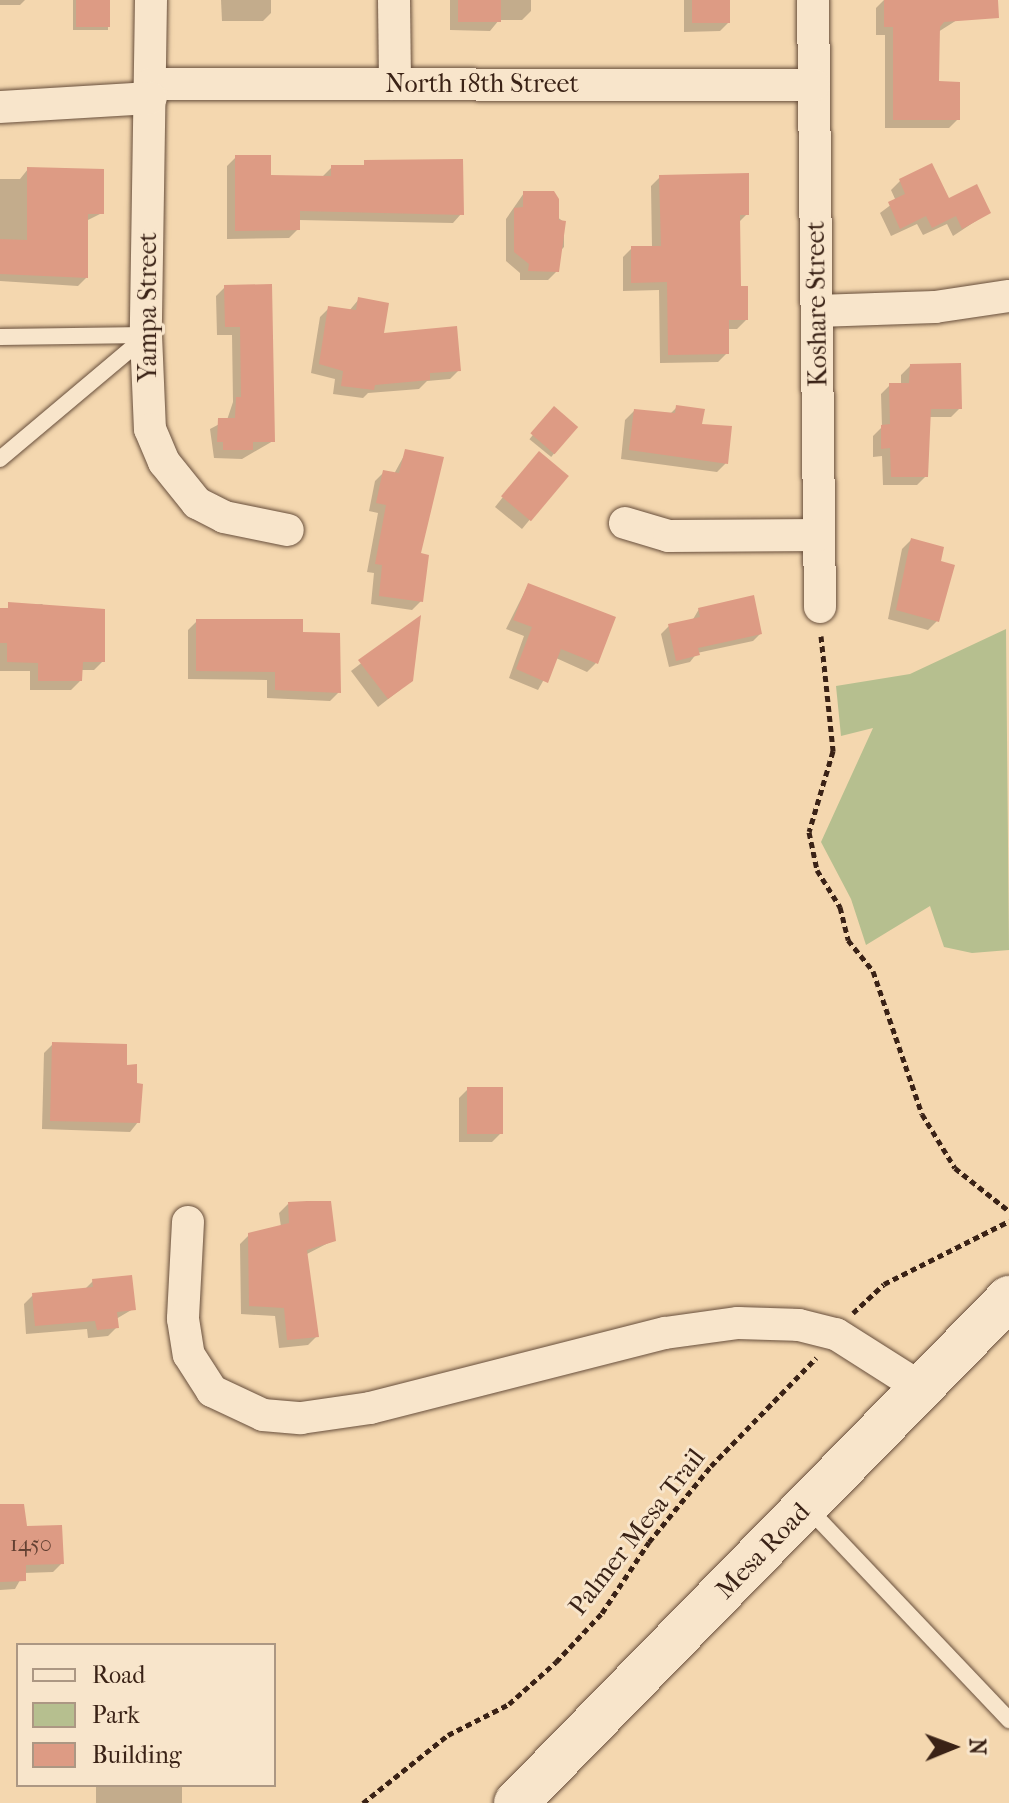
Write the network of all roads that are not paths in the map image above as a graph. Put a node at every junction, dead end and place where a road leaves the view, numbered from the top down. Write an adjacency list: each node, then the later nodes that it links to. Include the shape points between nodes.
1 (151, 0): 6 (street, Yampa Street)
2 (394, 0): 4 (street)
3 (813, 0): 5 (street, Koshare Street)
4 (395, 84): 5 (street, North 18th Street); 6 (street, North 18th Street)
5 (814, 85): 9 (street, Koshare Street)
6 (151, 91): 7 (street, North 18th Street); 10 (street, Yampa Street)
7 (0, 107)
8 (1009, 296): 9 (street, via 935,307)
9 (817, 311): 15 (street, Koshare Street)
10 (146, 335): 11 (lane); 12 (lane); 14 (street, Yampa Street, via 150,429 178,483 211,512)
11 (0, 337)
12 (0, 459)
13 (625, 523): 15 (street, via 669,536)
14 (288, 530)
15 (819, 535): 16 (street, Koshare Street)
16 (820, 607)
17 (188, 1222): 19 (street, via 183,1319 189,1355 212,1391 263,1415 301,1418 370,1408 714,1325 799,1325 836,1334)
18 (1009, 1298): 19 (main road, Mesa Road)
19 (921, 1388): 20 (main road, Mesa Road)
20 (806, 1506): 21 (lane); 22 (main road, Mesa Road)
21 (1009, 1720)
22 (516, 1803)

